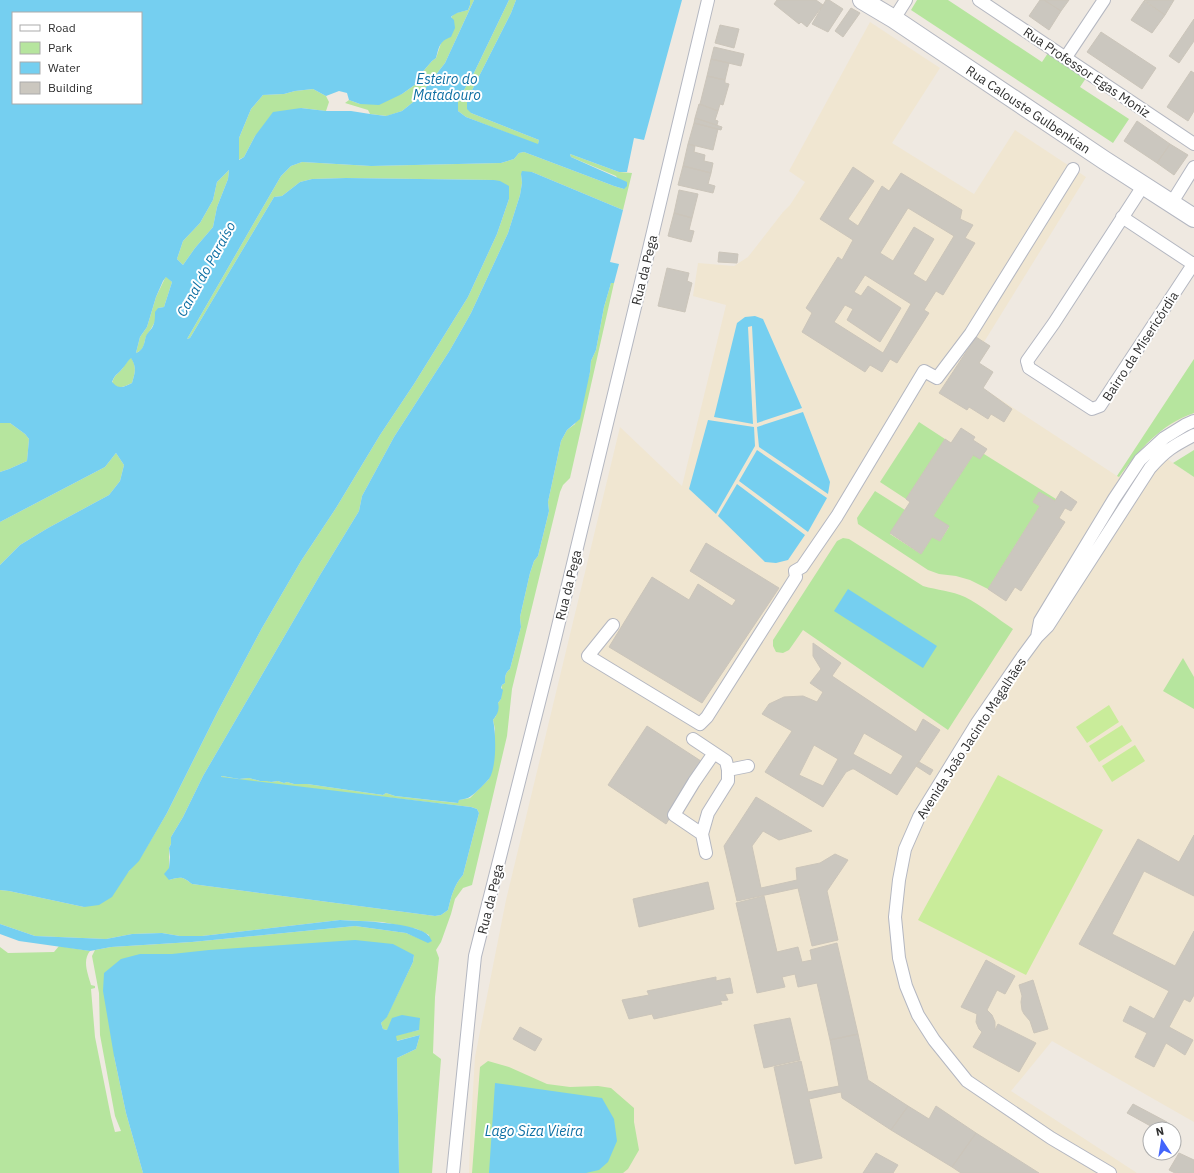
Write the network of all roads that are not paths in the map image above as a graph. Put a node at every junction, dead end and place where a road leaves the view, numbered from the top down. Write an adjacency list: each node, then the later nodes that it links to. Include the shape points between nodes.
1 (708, 0): 26 (street, Rua da Pega, via 557,631 475,956)
2 (862, 0): 6 (main road, Rua Calouste Gulbenkian)
3 (906, 0): 6 (street)
4 (979, 0): 7 (street, Rua Professor Egas Moniz)
5 (1104, 0): 7 (street)
6 (894, 19): 11 (main road, Rua Calouste Gulbenkian)
7 (1066, 57): 8 (street, Rua Professor Egas Moniz)
8 (1194, 144)
9 (1194, 167): 12 (street)
10 (1073, 169): 18 (street, via 971,333 937,378 924,371 838,516 802,567 795,571 796,578 700,724 582,656)
11 (1143, 186): 12 (main road, Rua Calouste Gulbenkian); 13 (street, Bairro da Misericórdia)
12 (1171, 204): 14 (main road, Rua Calouste Gulbenkian)
13 (1122, 217): 15 (street, Bairro da Misericórdia); 15 (street, Bairro da Misericórdia, via 1027,361 1029,368 1092,410 1100,406)
14 (1194, 218)
15 (1194, 264)
16 (1194, 421): 19 (street, Avenida João Jacinto Magalhães, via 1164,438 1140,460 1108,497 1040,621)
17 (1194, 435): 19 (street, Avenida João Jacinto Magalhães, via 1172,446 1150,468 1048,626)
18 (613, 625)
19 (1037, 637): 27 (street, Avenida João Jacinto Magalhães, via 1006,680 919,817 905,849 895,917 899,958 906,986 918,1015 934,1040 967,1081 1051,1138)
20 (693, 739): 21 (street)
21 (714, 753): 23 (street, via 726,761); 24 (street, via 674,815)
22 (748, 766): 23 (street)
23 (728, 770): 24 (street, via 728,781 708,813)
24 (702, 834): 25 (street)
25 (706, 853)
26 (453, 1173)
27 (1110, 1173)

